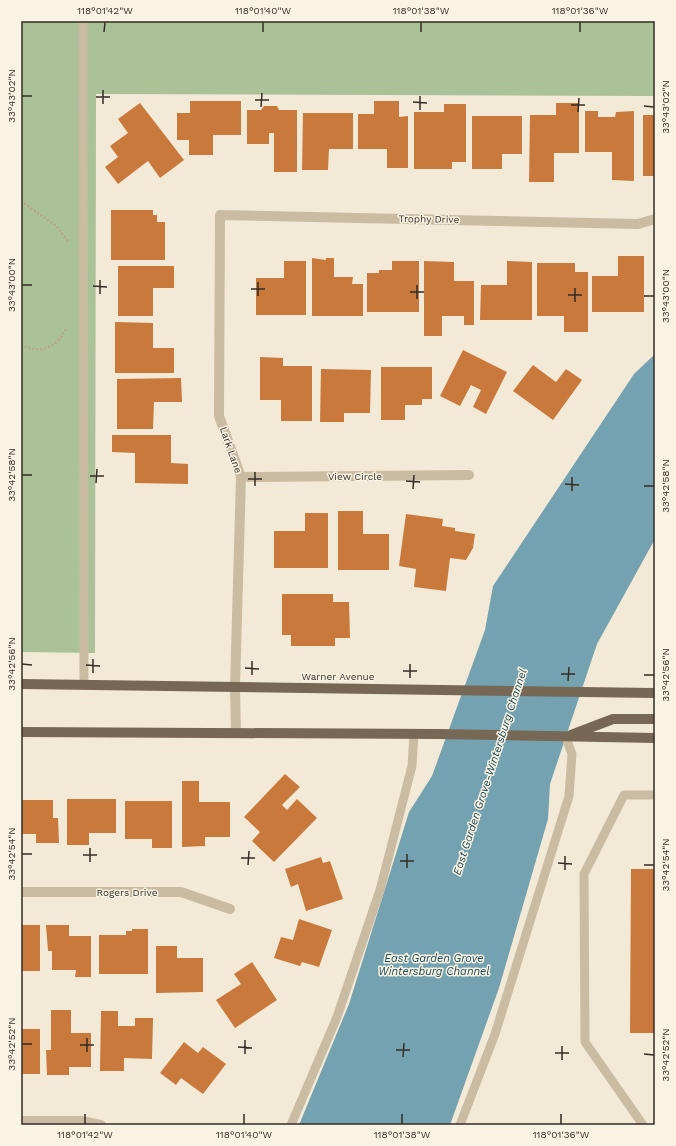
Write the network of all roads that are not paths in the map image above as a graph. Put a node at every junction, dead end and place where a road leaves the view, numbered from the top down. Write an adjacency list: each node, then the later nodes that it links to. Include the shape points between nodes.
1 (83, 21): 7 (lane)
2 (220, 215): 3 (street, Trophy Drive, via 638,224); 5 (street, Lark Lane, via 219,416)
3 (655, 219)
4 (470, 475): 5 (street, View Circle)
5 (241, 477): 8 (street, Lark Lane)
6 (21, 684): 7 (main road, Warner Avenue)
7 (84, 685): 8 (main road, Warner Avenue)
8 (235, 687): 9 (main road, Warner Avenue); 12 (street, Lark Lane)
9 (655, 693)
10 (655, 719): 14 (main road, via 613,719)
11 (21, 732): 12 (main road)
12 (236, 733): 13 (main road)
13 (414, 734): 14 (main road); 21 (lane, via 412,766 380,890 336,1017)
14 (566, 738): 15 (main road); 22 (lane, via 572,754 569,796 494,1034)
15 (655, 738)
16 (655, 795): 23 (lane, via 624,795 584,874 585,1042)
17 (21, 892): 18 (street, Rogers Drive, via 181,892)
18 (230, 909)
19 (21, 1121): 20 (street, via 82,1121)
20 (101, 1125)
21 (291, 1125)
22 (460, 1125)
23 (643, 1125)

